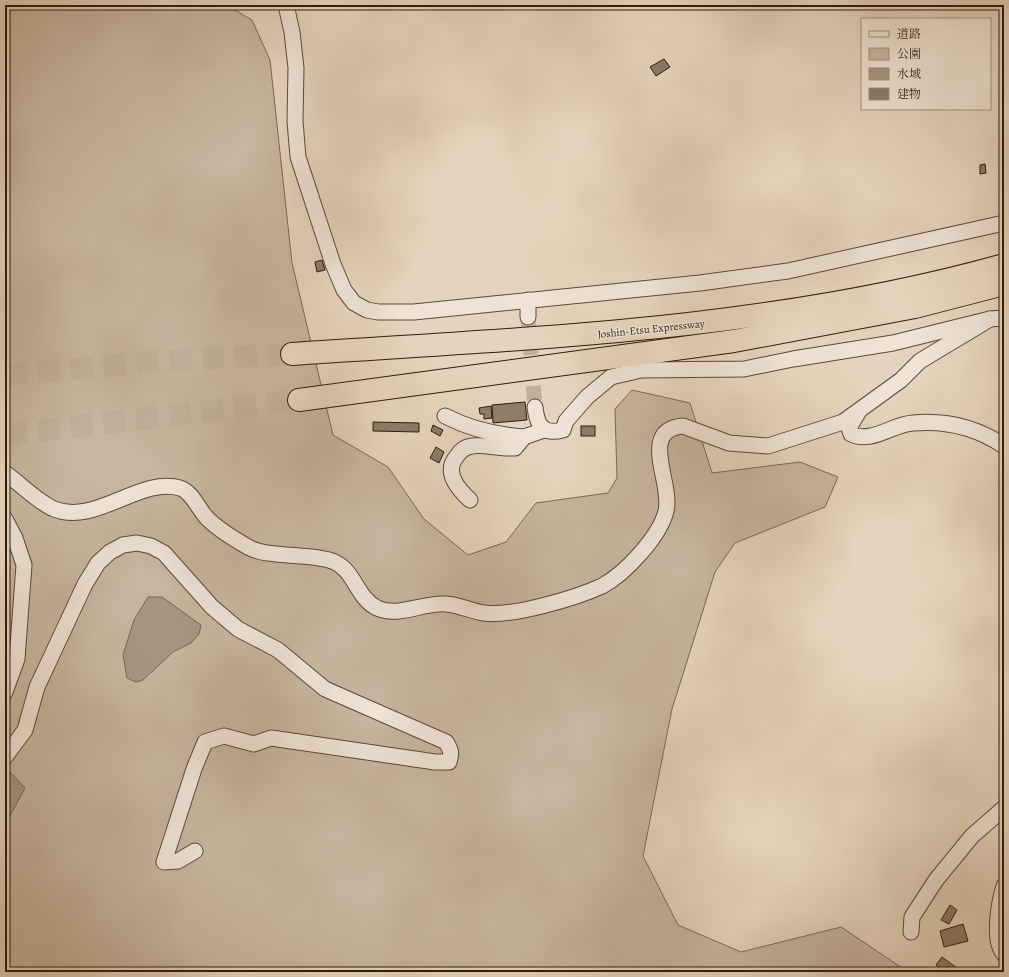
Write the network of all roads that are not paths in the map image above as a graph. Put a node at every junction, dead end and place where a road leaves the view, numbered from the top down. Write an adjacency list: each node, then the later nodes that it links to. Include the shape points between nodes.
1 (286, 5): 5 (street, via 296,68 295,122 298,157 333,264 344,290 354,303 367,310 414,312)
2 (1004, 223): 5 (street, via 788,271 700,283)
3 (1004, 265): 8 (highway, Joshin-Etsu Expressway, via 914,289 730,320 552,338)
4 (1004, 284): 9 (highway, Joshin-Etsu Expressway, via 915,307 734,340)
5 (528, 300): 6 (street)
6 (528, 317)
7 (997, 318): 11 (street, via 920,361 900,380); 13 (street, via 893,343 793,359 744,370 642,370 611,377 587,397 566,422 563,430)
8 (292, 354)
9 (299, 400)
10 (535, 407): 13 (street, via 537,421)
11 (859, 411): 15 (street, via 849,428 852,434 859,438 912,423 961,425); 16 (street, via 843,422 768,446 728,443 683,426 665,432 660,441 660,460 667,485 666,510 658,528 634,562 602,586 521,612 486,613 446,604 424,605 399,612 378,608 364,596 346,568 332,560 316,557 255,551 206,518 196,502 183,489 167,485 148,489 98,508 67,512 55,510)
12 (445, 416): 14 (street, via 469,427 500,435)
13 (544, 430): 14 (street)
14 (524, 437): 17 (street, via 515,448 472,446 461,450 452,461 451,470 454,483)
15 (1004, 446)
16 (5, 472)
17 (470, 500)
18 (5, 519): 19 (street, via 24,565 17,659)
19 (5, 692)
20 (5, 757): 22 (street, via 25,730 37,687 85,584 98,563 110,552 124,545 136,543 164,553 212,607 238,629 278,650 325,689 446,742 450,749 449,762 435,762 271,738 254,744 224,736 205,742 164,862 178,861)
21 (1004, 808): 24 (street, via 972,836 936,880 912,917)
22 (195, 851)
23 (1004, 886): 25 (street, via 998,913 998,937 1001,952)
24 (911, 932)
25 (1004, 954)

